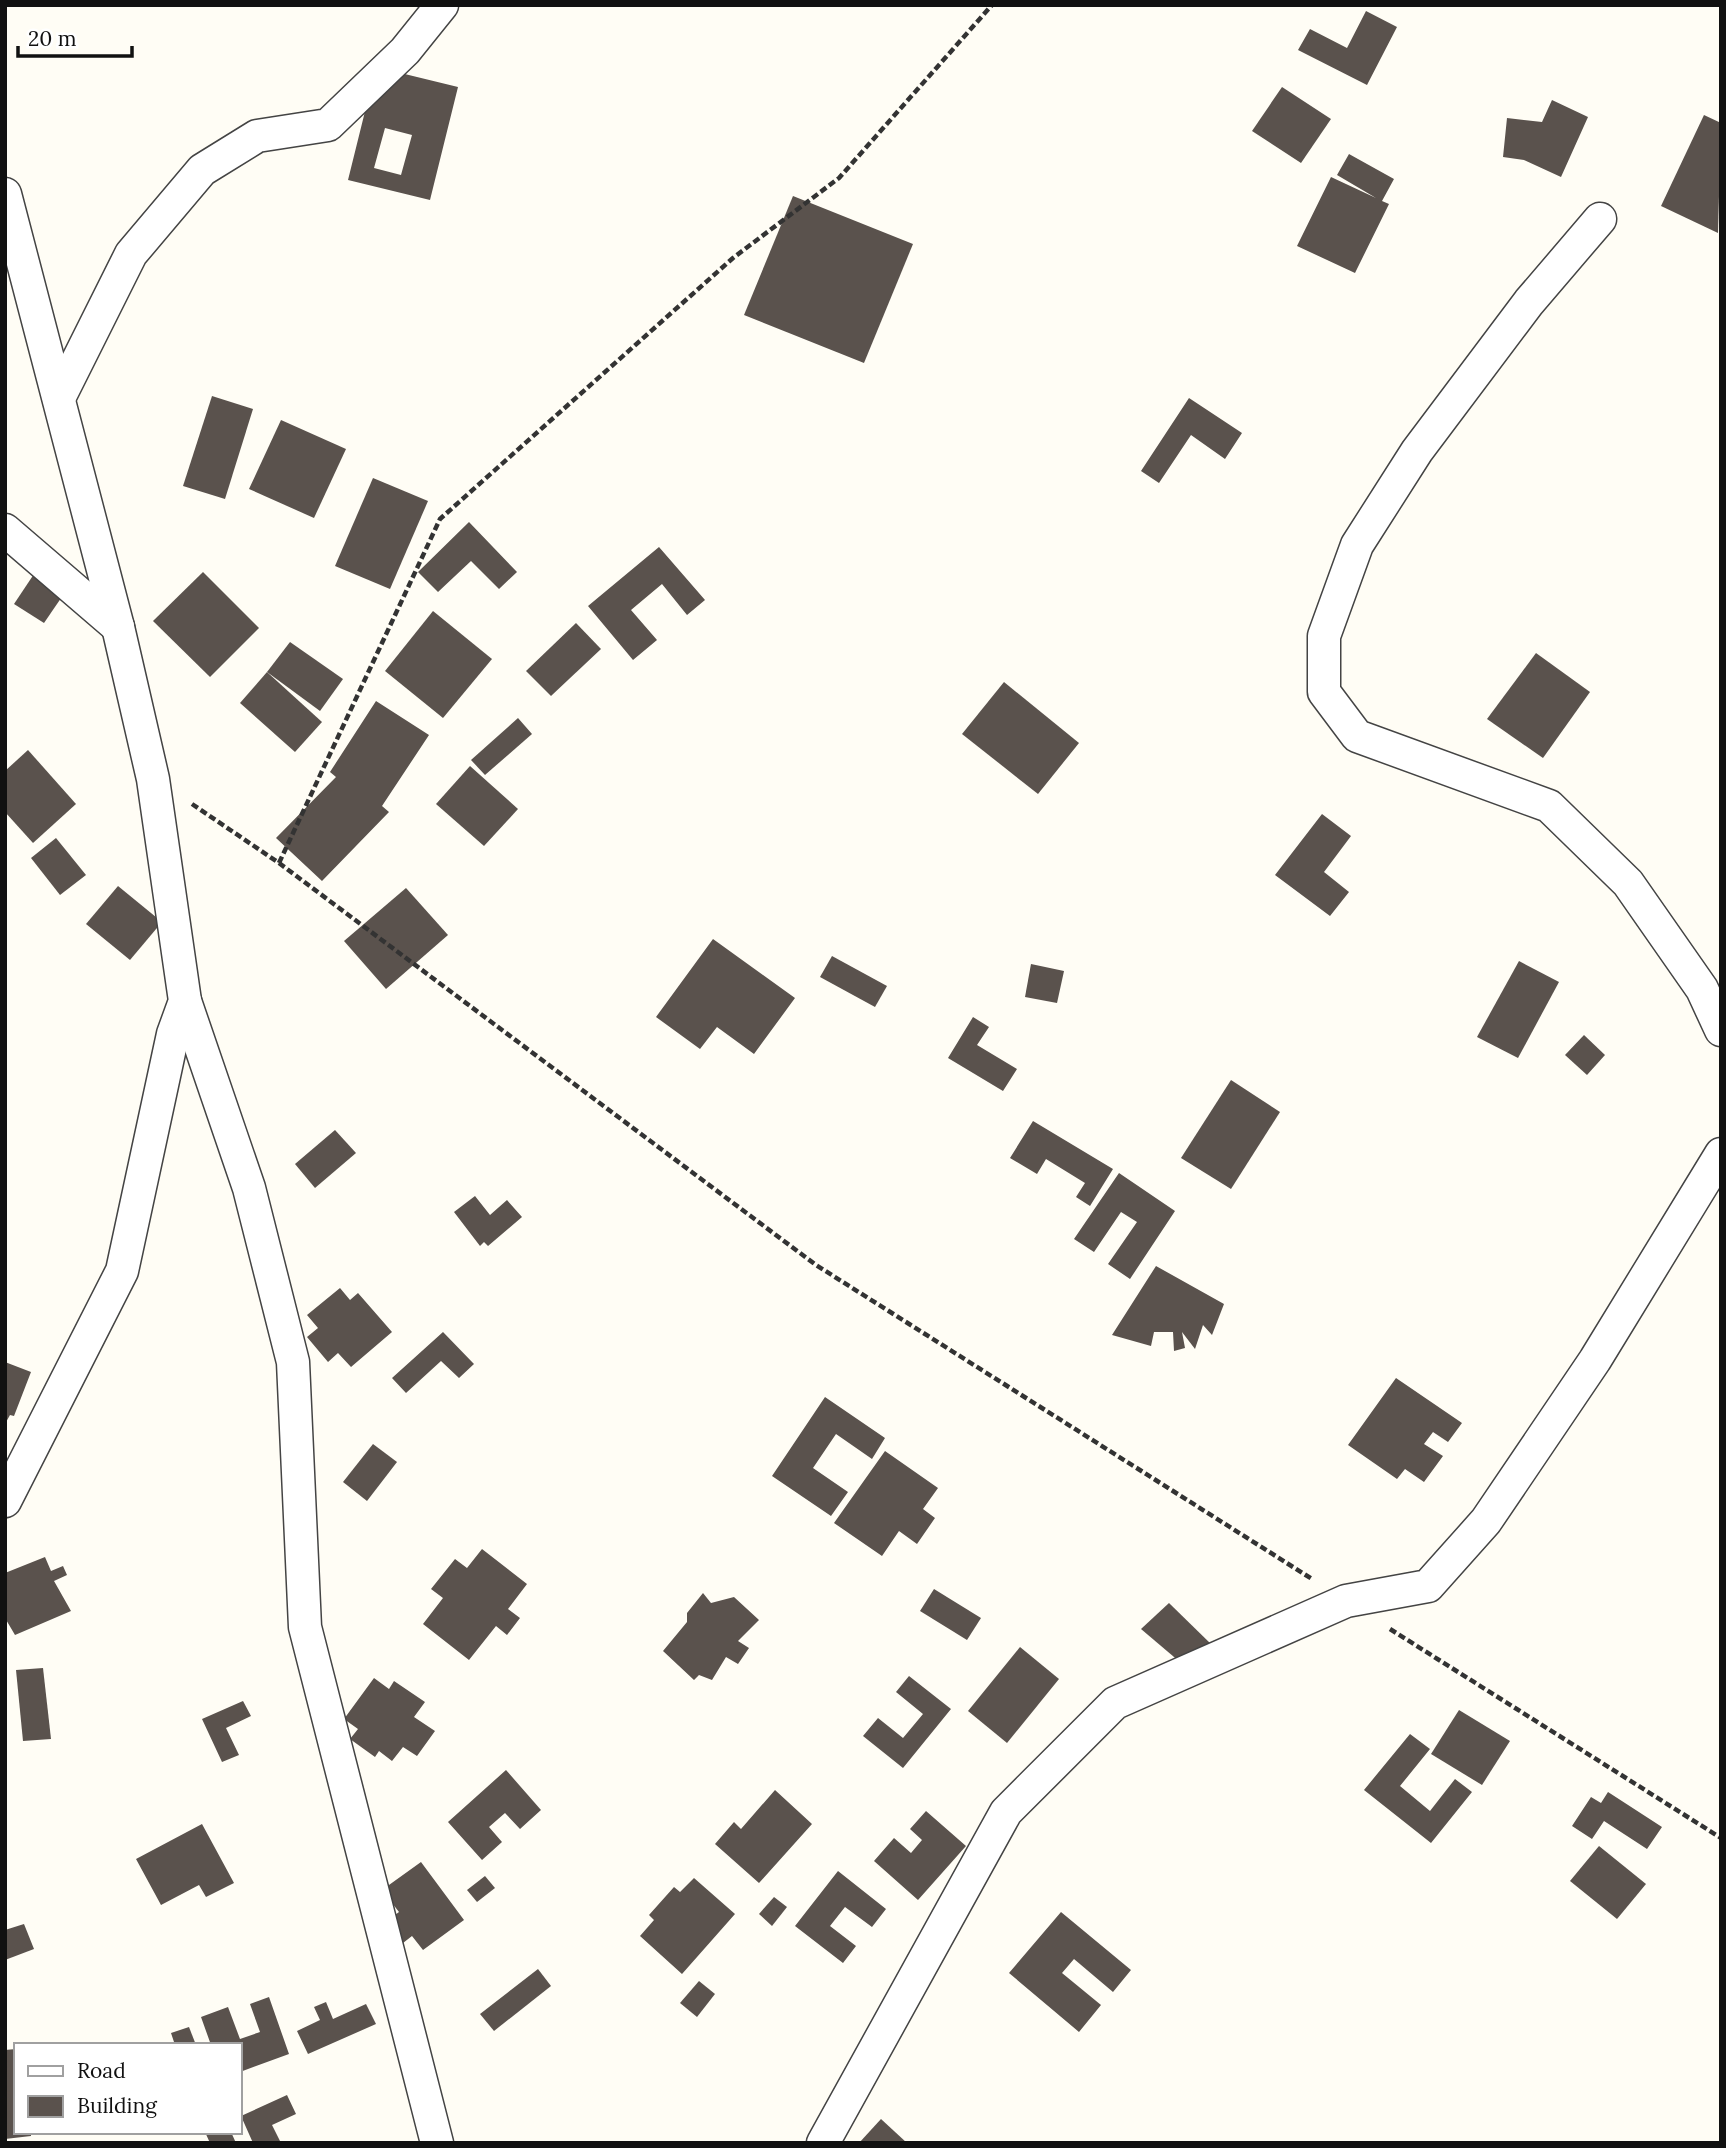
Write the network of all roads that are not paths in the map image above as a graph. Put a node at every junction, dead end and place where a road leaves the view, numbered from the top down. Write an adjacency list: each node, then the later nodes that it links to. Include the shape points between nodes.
1 (442, 5): 4 (street, via 405,51 328,125 257,136 202,170 131,254)
2 (5, 194): 4 (street)
3 (1600, 219): 8 (street, via 1529,302 1417,451 1357,545 1324,636 1324,692 1357,737 1549,806 1628,883 1702,989)
4 (59, 398): 6 (street)
5 (5, 530): 6 (street)
6 (118, 627): 7 (street, via 153,779)
7 (185, 1001): 10 (street, via 173,1034 122,1271); 11 (street, via 250,1188 293,1362 305,1627)
8 (1721, 1030)
9 (1721, 1154): 12 (street, via 1595,1360 1486,1521 1428,1586 1346,1601 1115,1703 1006,1812)
10 (5, 1501)
11 (437, 2143)
12 (823, 2143)

